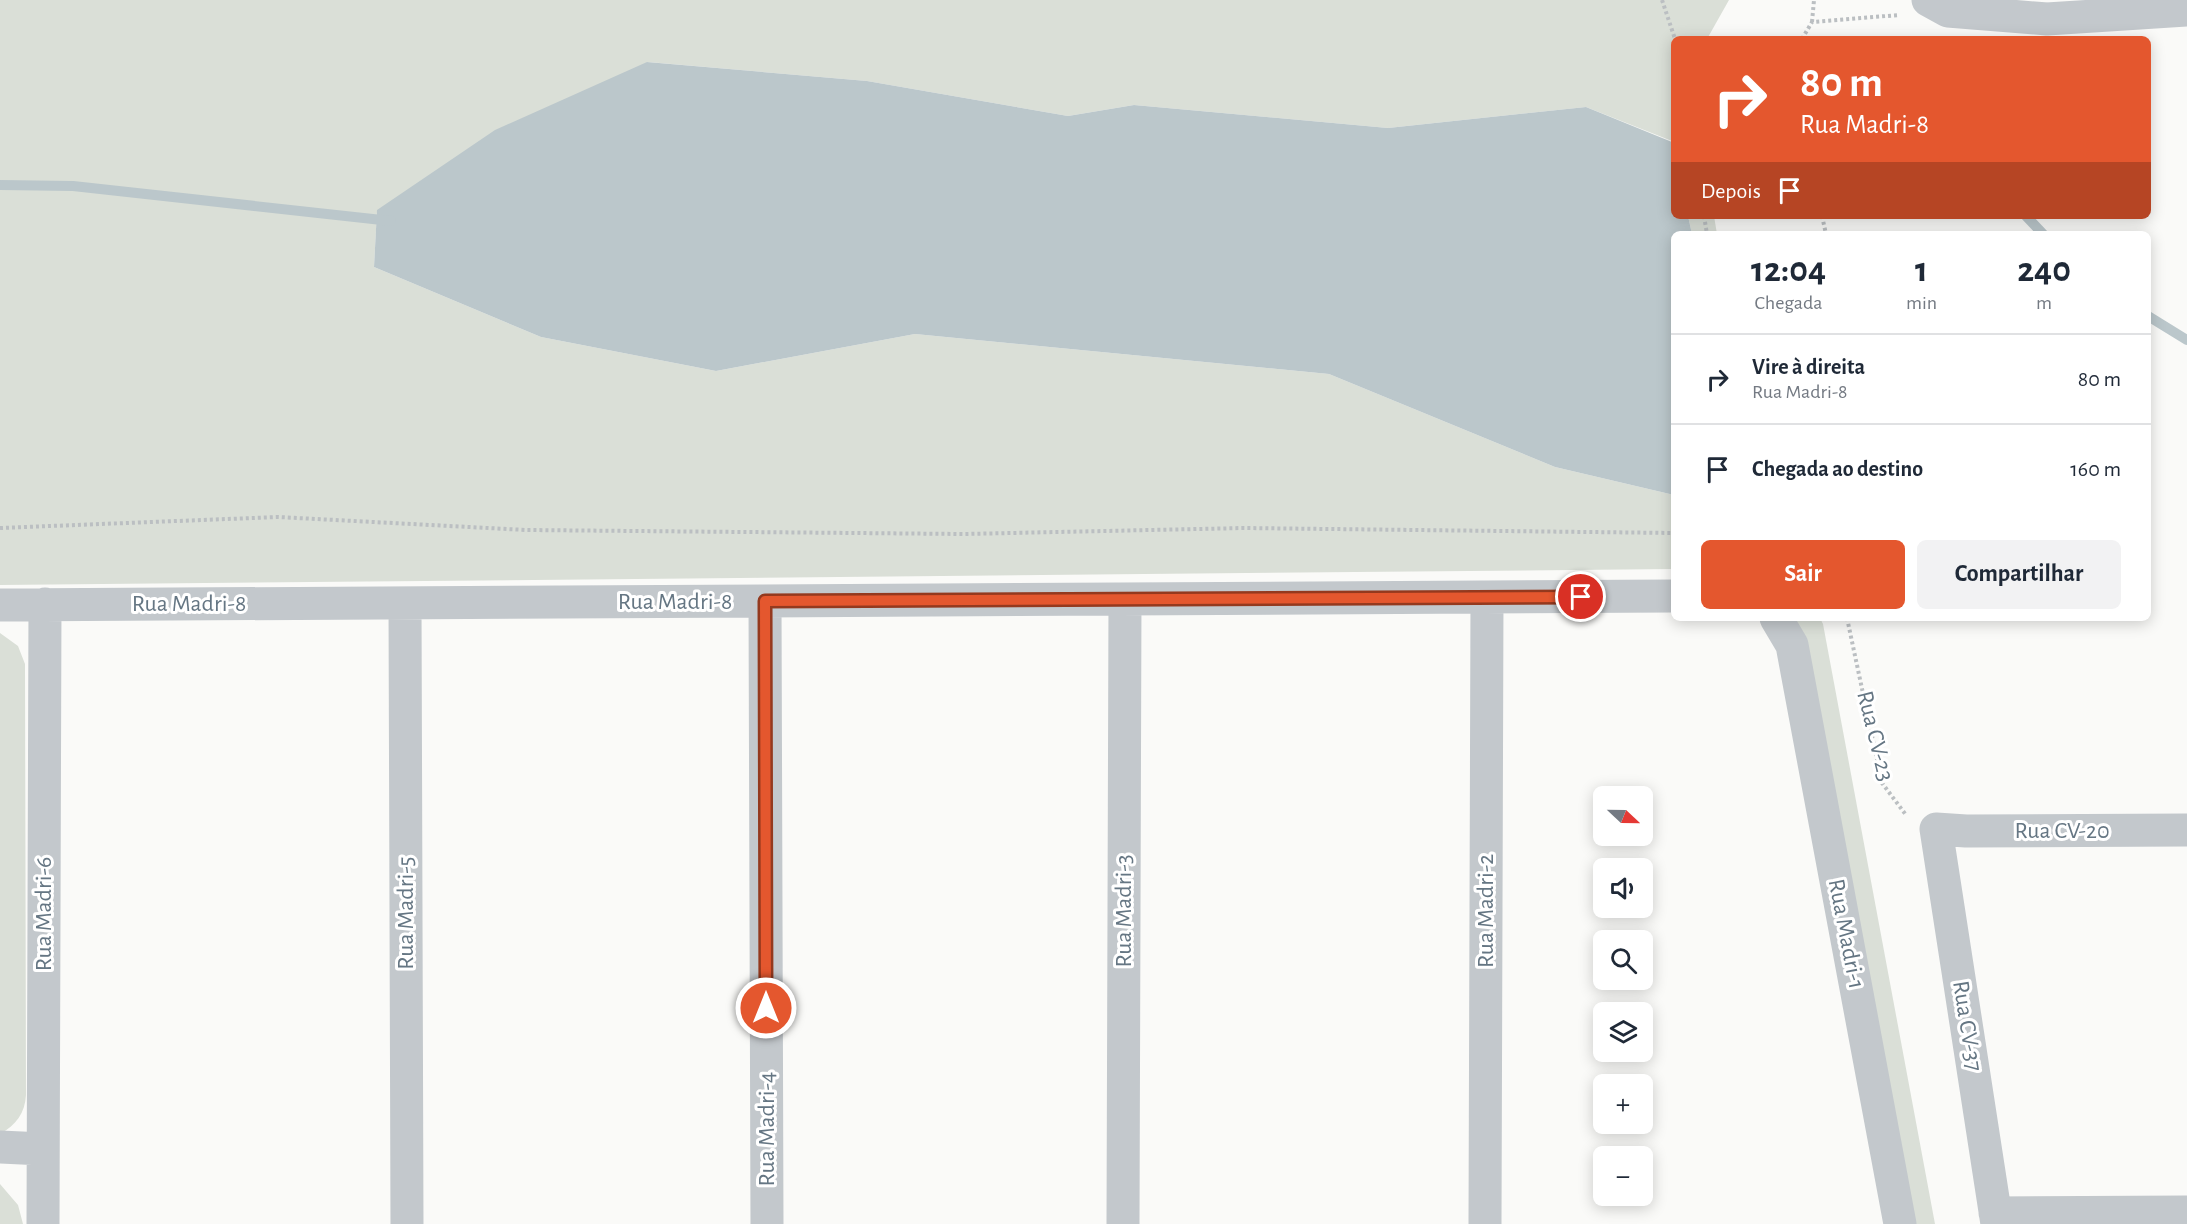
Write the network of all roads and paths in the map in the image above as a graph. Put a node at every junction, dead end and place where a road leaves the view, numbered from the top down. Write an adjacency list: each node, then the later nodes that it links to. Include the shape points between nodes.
1 (1662, 0): 6 (path)
2 (1814, 0): 5 (path)
3 (1938, 5): 4 (street, via 2047,19); 5 (path)
4 (2187, 10)
5 (1812, 22): 7 (path)
6 (1674, 36)
7 (1804, 36)
8 (0, 528): 9 (path, via 278,517 526,530 964,534 1244,528)
9 (1671, 533)
10 (1671, 596): 11 (street, Rua Madri-8)
11 (1487, 597): 12 (street, Rua Madri-8); 29 (street, Rua Madri-2)
12 (1125, 599): 13 (street, Rua Madri-8); 28 (street, Rua Madri-3)
13 (765, 601): 14 (street, Rua Madri-8); 27 (street, Rua Madri-4)
14 (405, 603): 15 (street, Rua Madri-8); 26 (street, Rua Madri-5)
15 (45, 604): 16 (street, Rua Madri-8); 22 (street, Rua Madri-6)
16 (0, 605)
17 (1849, 621): 19 (path, Rua CV-23, via 1882,783 1909,819)
18 (1784, 632): 30 (street, Rua Madri-1)
19 (1936, 829): 20 (street, Rua CV-20); 24 (street, Rua CV-37)
20 (2187, 830)
21 (0, 1147): 22 (street)
22 (44, 1149): 25 (street, Rua Madri-6)
23 (2187, 1212): 24 (street)
24 (1996, 1218)
25 (44, 1224)
26 (407, 1224)
27 (767, 1224)
28 (1123, 1224)
29 (1485, 1224)
30 (1900, 1224)

